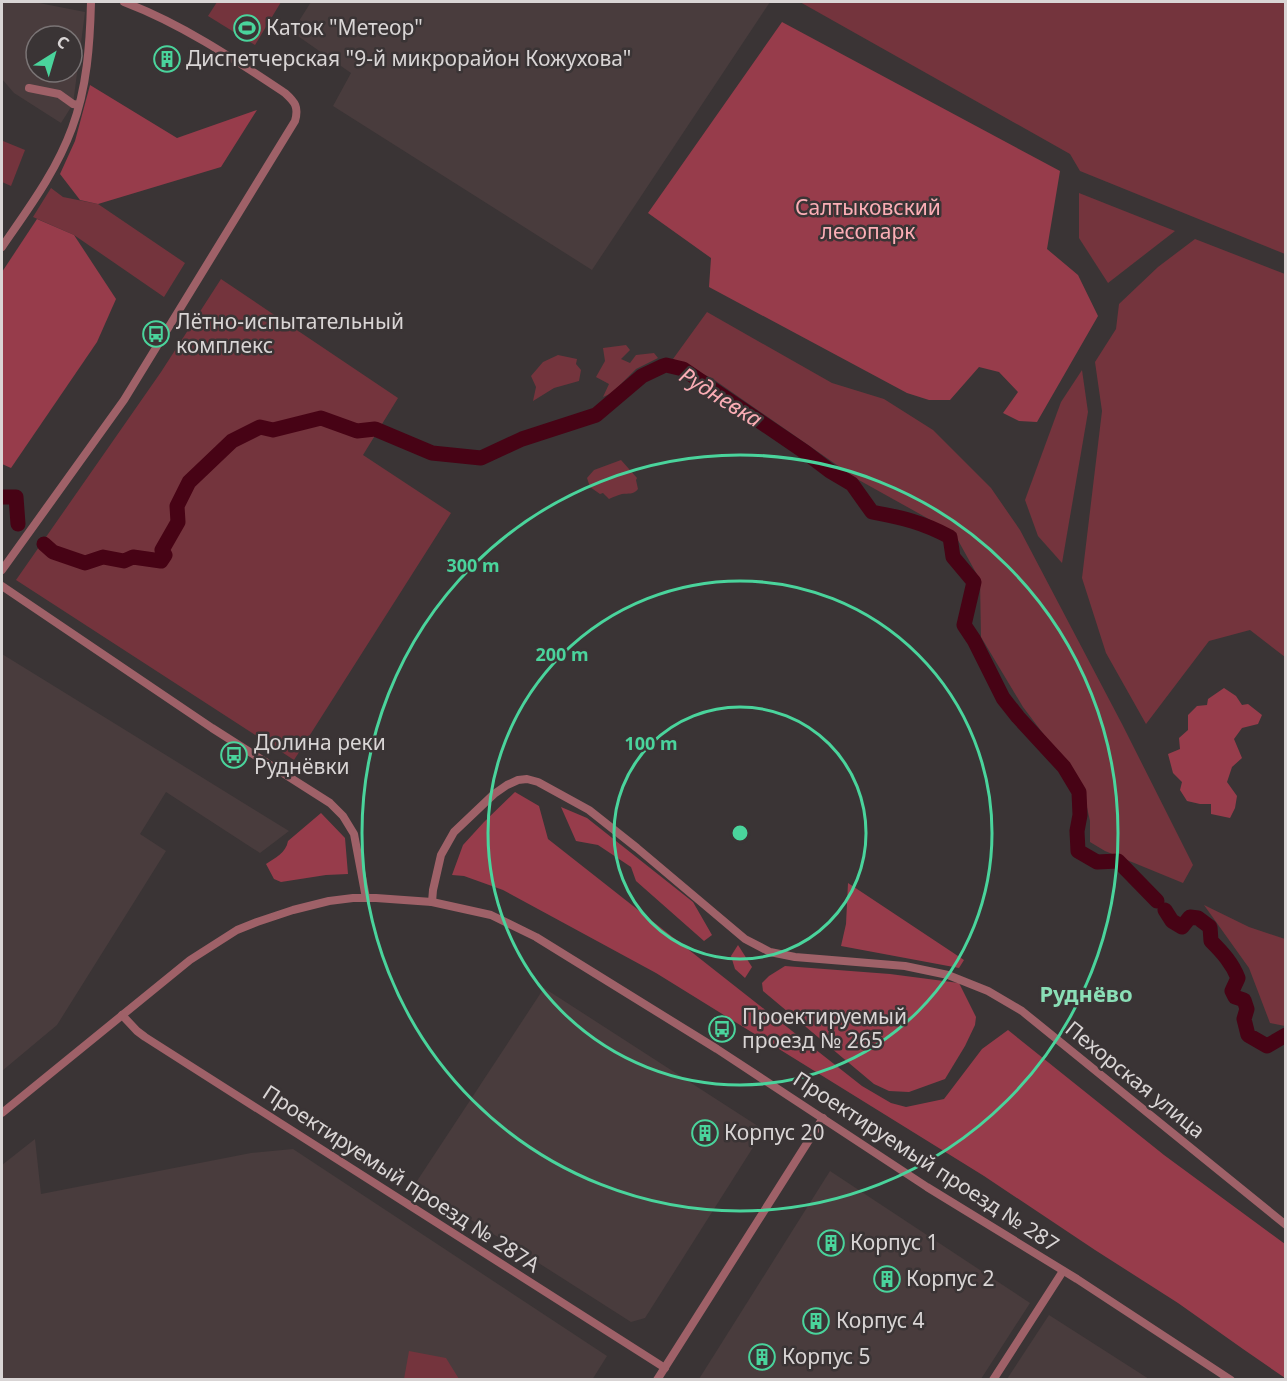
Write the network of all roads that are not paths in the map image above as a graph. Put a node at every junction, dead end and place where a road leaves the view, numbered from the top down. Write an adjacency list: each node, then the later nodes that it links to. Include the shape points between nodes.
1 (91, 2): 4 (street, via 88,57)
2 (124, 2): 6 (street, via 195,35 285,93 297,111 295,121 124,400)
3 (29, 88): 4 (street, via 58,94)
4 (78, 105): 5 (street, via 51,174)
5 (2, 247)
6 (2, 570)
7 (2, 586): 8 (street, via 330,803 354,834)
8 (366, 898): 9 (street, Проектируемый проезд № 287); 10 (street, Проектируемый проезд № 287, via 329,901 237,930 190,960)
9 (432, 902): 12 (street, Проектируемый проезд № 287, via 491,915 536,937); 13 (street, Пехорская улица, via 441,855 454,832 507,785 526,779 538,782 589,810 744,939 770,952 905,966 948,975 988,991 1022,1011)
10 (122, 1015): 11 (street, Проектируемый проезд № 287); 15 (street, Проектируемый проезд № 287А, via 145,1037)
11 (2, 1113)
12 (823, 1118): 14 (street, Проектируемый проезд № 287); 15 (street)
13 (1286, 1225)
14 (1063, 1271): 17 (street); 18 (street, Проектируемый проезд № 287)
15 (665, 1368): 16 (street)
16 (657, 1380)
17 (993, 1380)
18 (1232, 1380)

